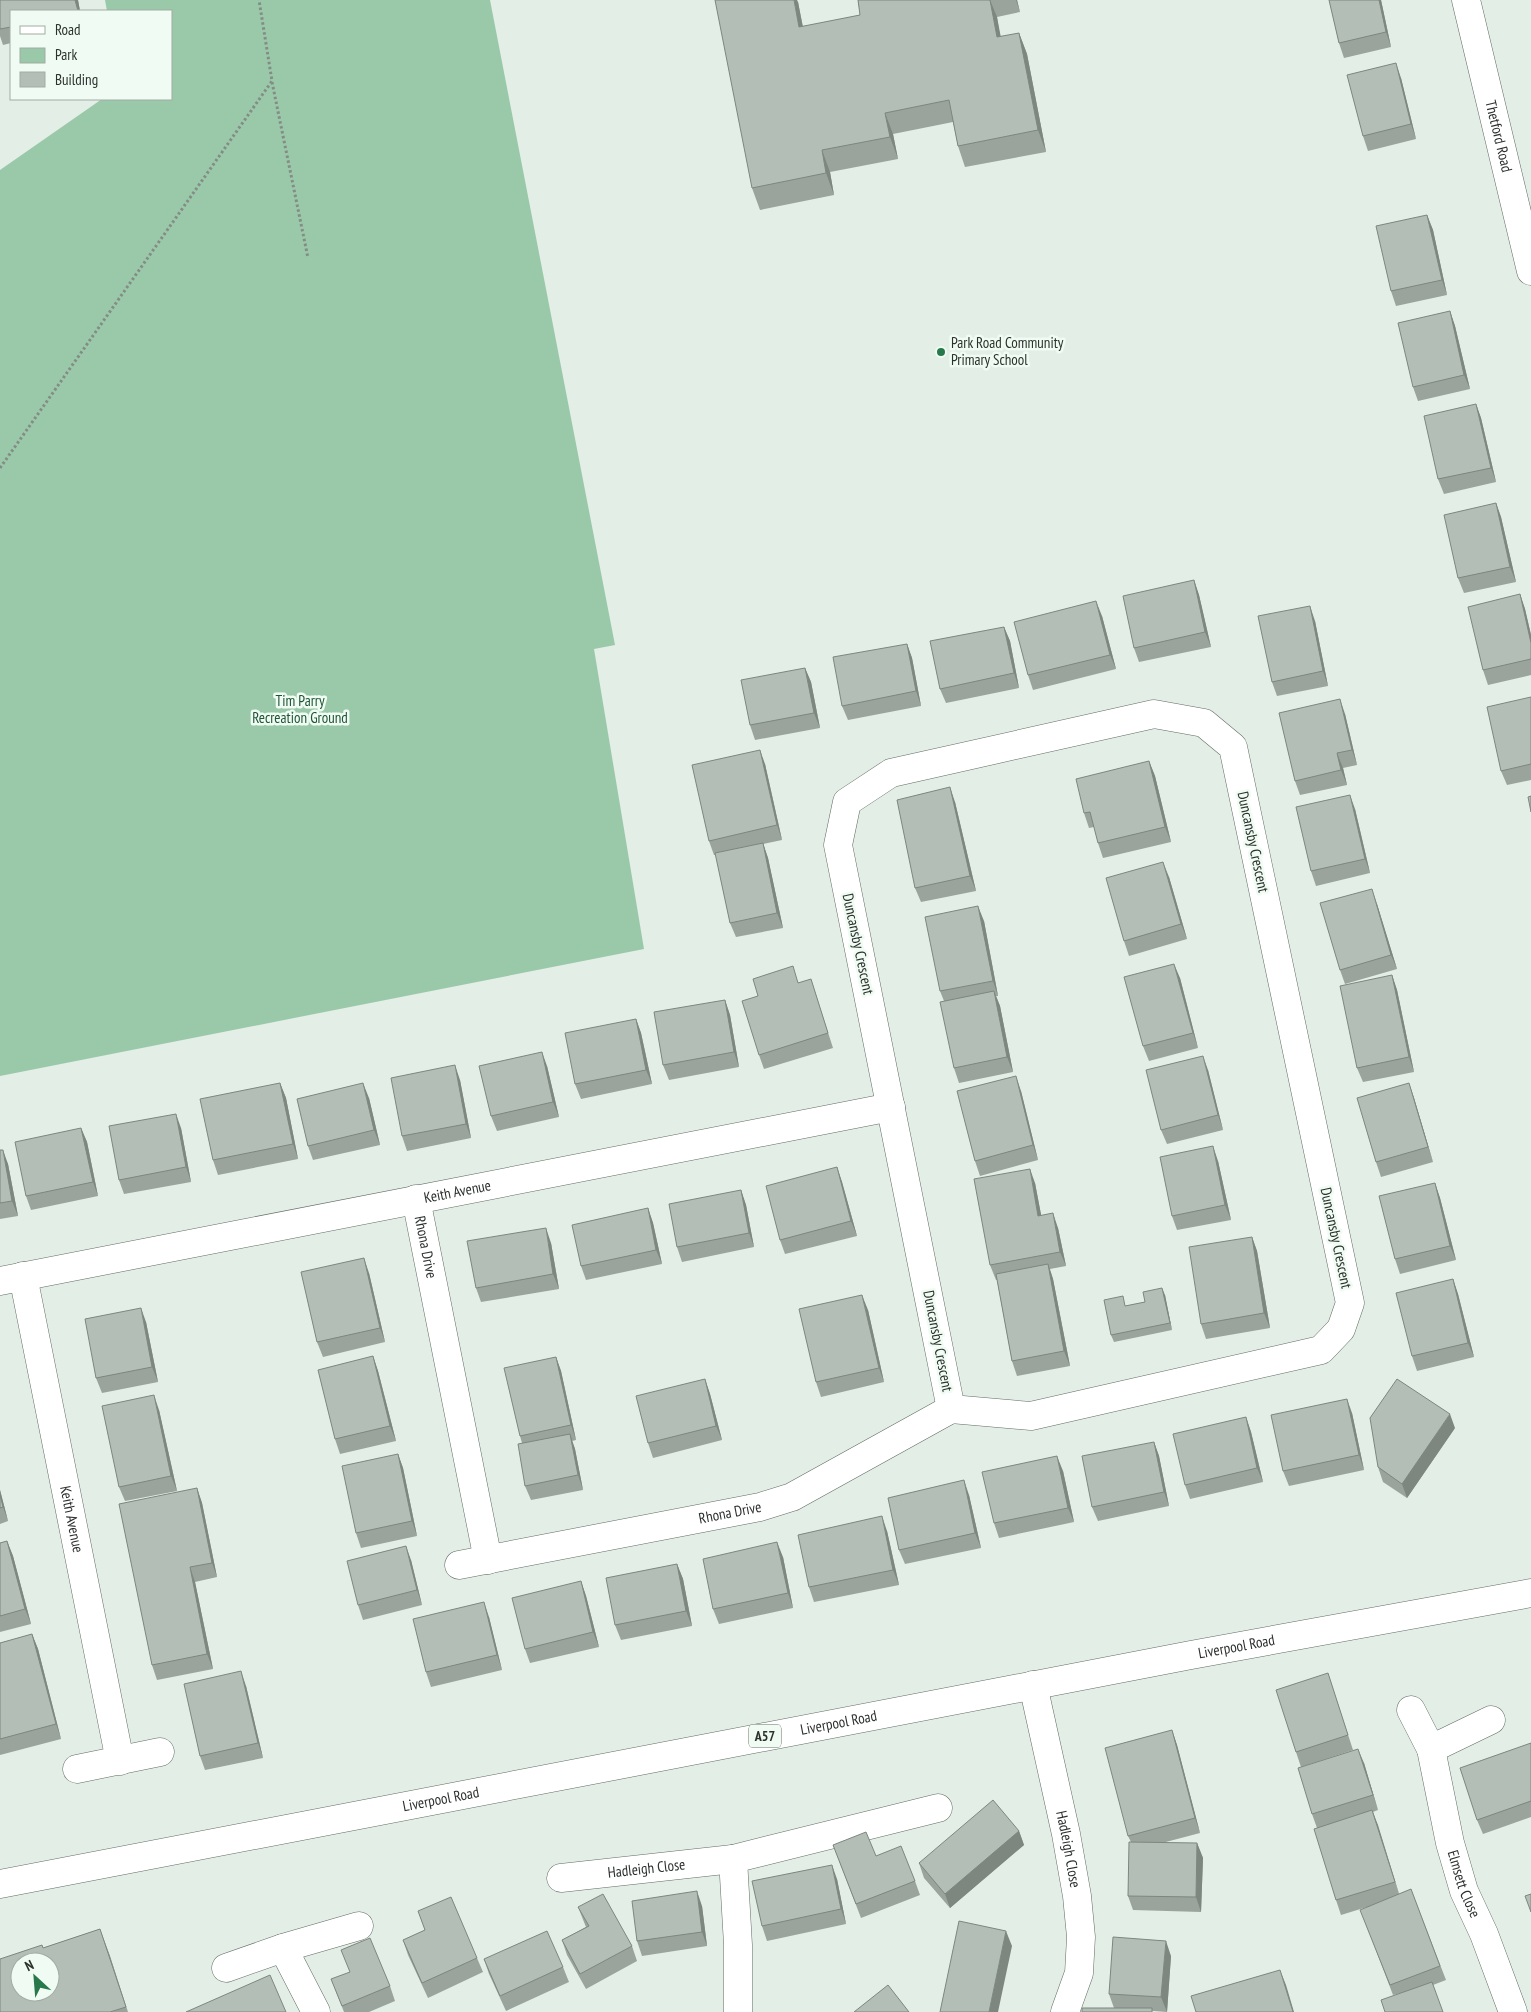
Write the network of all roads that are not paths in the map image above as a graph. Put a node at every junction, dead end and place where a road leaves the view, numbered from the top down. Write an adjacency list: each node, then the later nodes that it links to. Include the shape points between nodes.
1 (1466, 0): 2 (main road, Thetford Road)
2 (1531, 271)
3 (891, 1107): 4 (main road, Keith Avenue); 6 (main road, Duncansby Crescent); 6 (main road, Duncansby Crescent, via 838,845 848,802 891,773 1154,714 1204,723 1233,747 1350,1303 1342,1329 1321,1350 1031,1416)
4 (416, 1199): 5 (main road, Keith Avenue); 7 (main road, Rhona Drive)
5 (12, 1279): 15 (main road, Keith Avenue)
6 (951, 1409): 7 (main road, Rhona Drive, via 792,1496 760,1507)
7 (488, 1560): 8 (main road, Rhona Drive)
8 (459, 1565)
9 (1531, 1593): 10 (main road, Liverpool Road / A57)
10 (1033, 1685): 20 (main road, Liverpool Road / A57); 26 (main road, Hadleigh Close, via 1077,1896 1081,1937 1079,1973)
11 (1411, 1710): 13 (main road, Elmsett Close)
12 (1491, 1720): 13 (main road)
13 (1431, 1749): 27 (main road, Elmsett Close, via 1450,1843 1464,1891)
14 (160, 1752): 15 (main road)
15 (120, 1761): 16 (main road)
16 (77, 1769)
17 (938, 1808): 18 (main road, Hadleigh Close)
18 (733, 1859): 19 (main road, Hadleigh Close); 25 (main road)
19 (561, 1878)
20 (0, 1884)
21 (359, 1926): 22 (main road)
22 (283, 1948): 23 (main road); 24 (main road)
23 (226, 1968)
24 (316, 2012)
25 (738, 2012)
26 (1065, 2012)
27 (1513, 2012)

